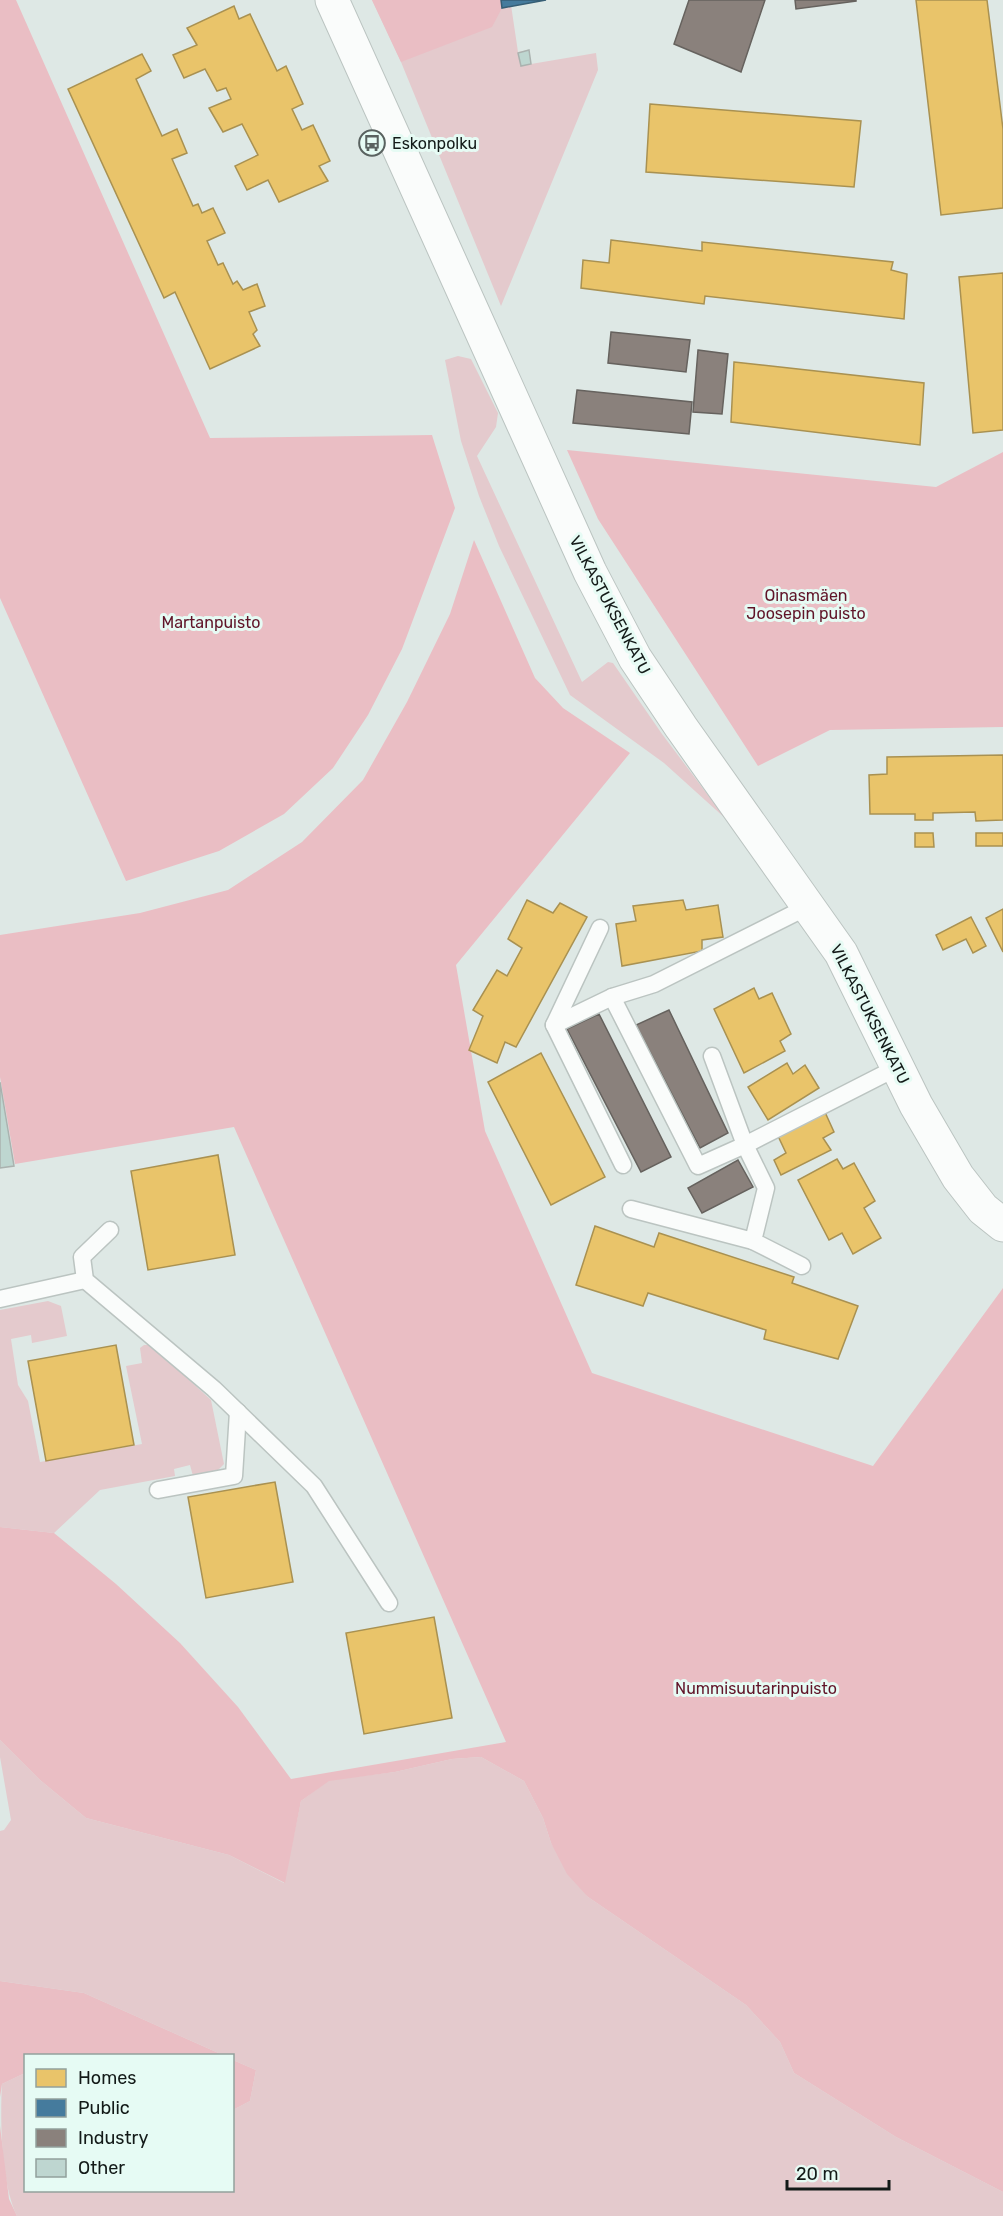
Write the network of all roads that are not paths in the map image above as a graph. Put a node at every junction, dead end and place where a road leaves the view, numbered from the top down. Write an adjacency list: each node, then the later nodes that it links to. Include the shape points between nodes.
1 (332, 0): 2 (street, VILKASTUKSENKATU, via 590,572 630,649)
2 (809, 906): 4 (lane, via 654,984); 7 (street, VILKASTUKSENKATU, via 841,953)
3 (600, 928): 5 (lane)
4 (612, 997): 5 (lane); 8 (lane, via 698,1166)
5 (554, 1025): 9 (lane)
6 (712, 1056): 8 (lane)
7 (898, 1067): 8 (lane); 11 (street, VILKASTUKSENKATU, via 957,1177 983,1209)
8 (745, 1145): 13 (lane, via 766,1188)
9 (622, 1165)
10 (631, 1209): 13 (lane)
11 (1003, 1225)
12 (110, 1230): 15 (lane, via 82,1257)
13 (753, 1241): 14 (lane)
14 (802, 1266)
15 (85, 1280): 16 (lane); 17 (lane)
16 (0, 1299)
17 (238, 1413): 18 (lane, via 234,1476); 19 (lane, via 314,1486)
18 (158, 1490)
19 (389, 1603)

